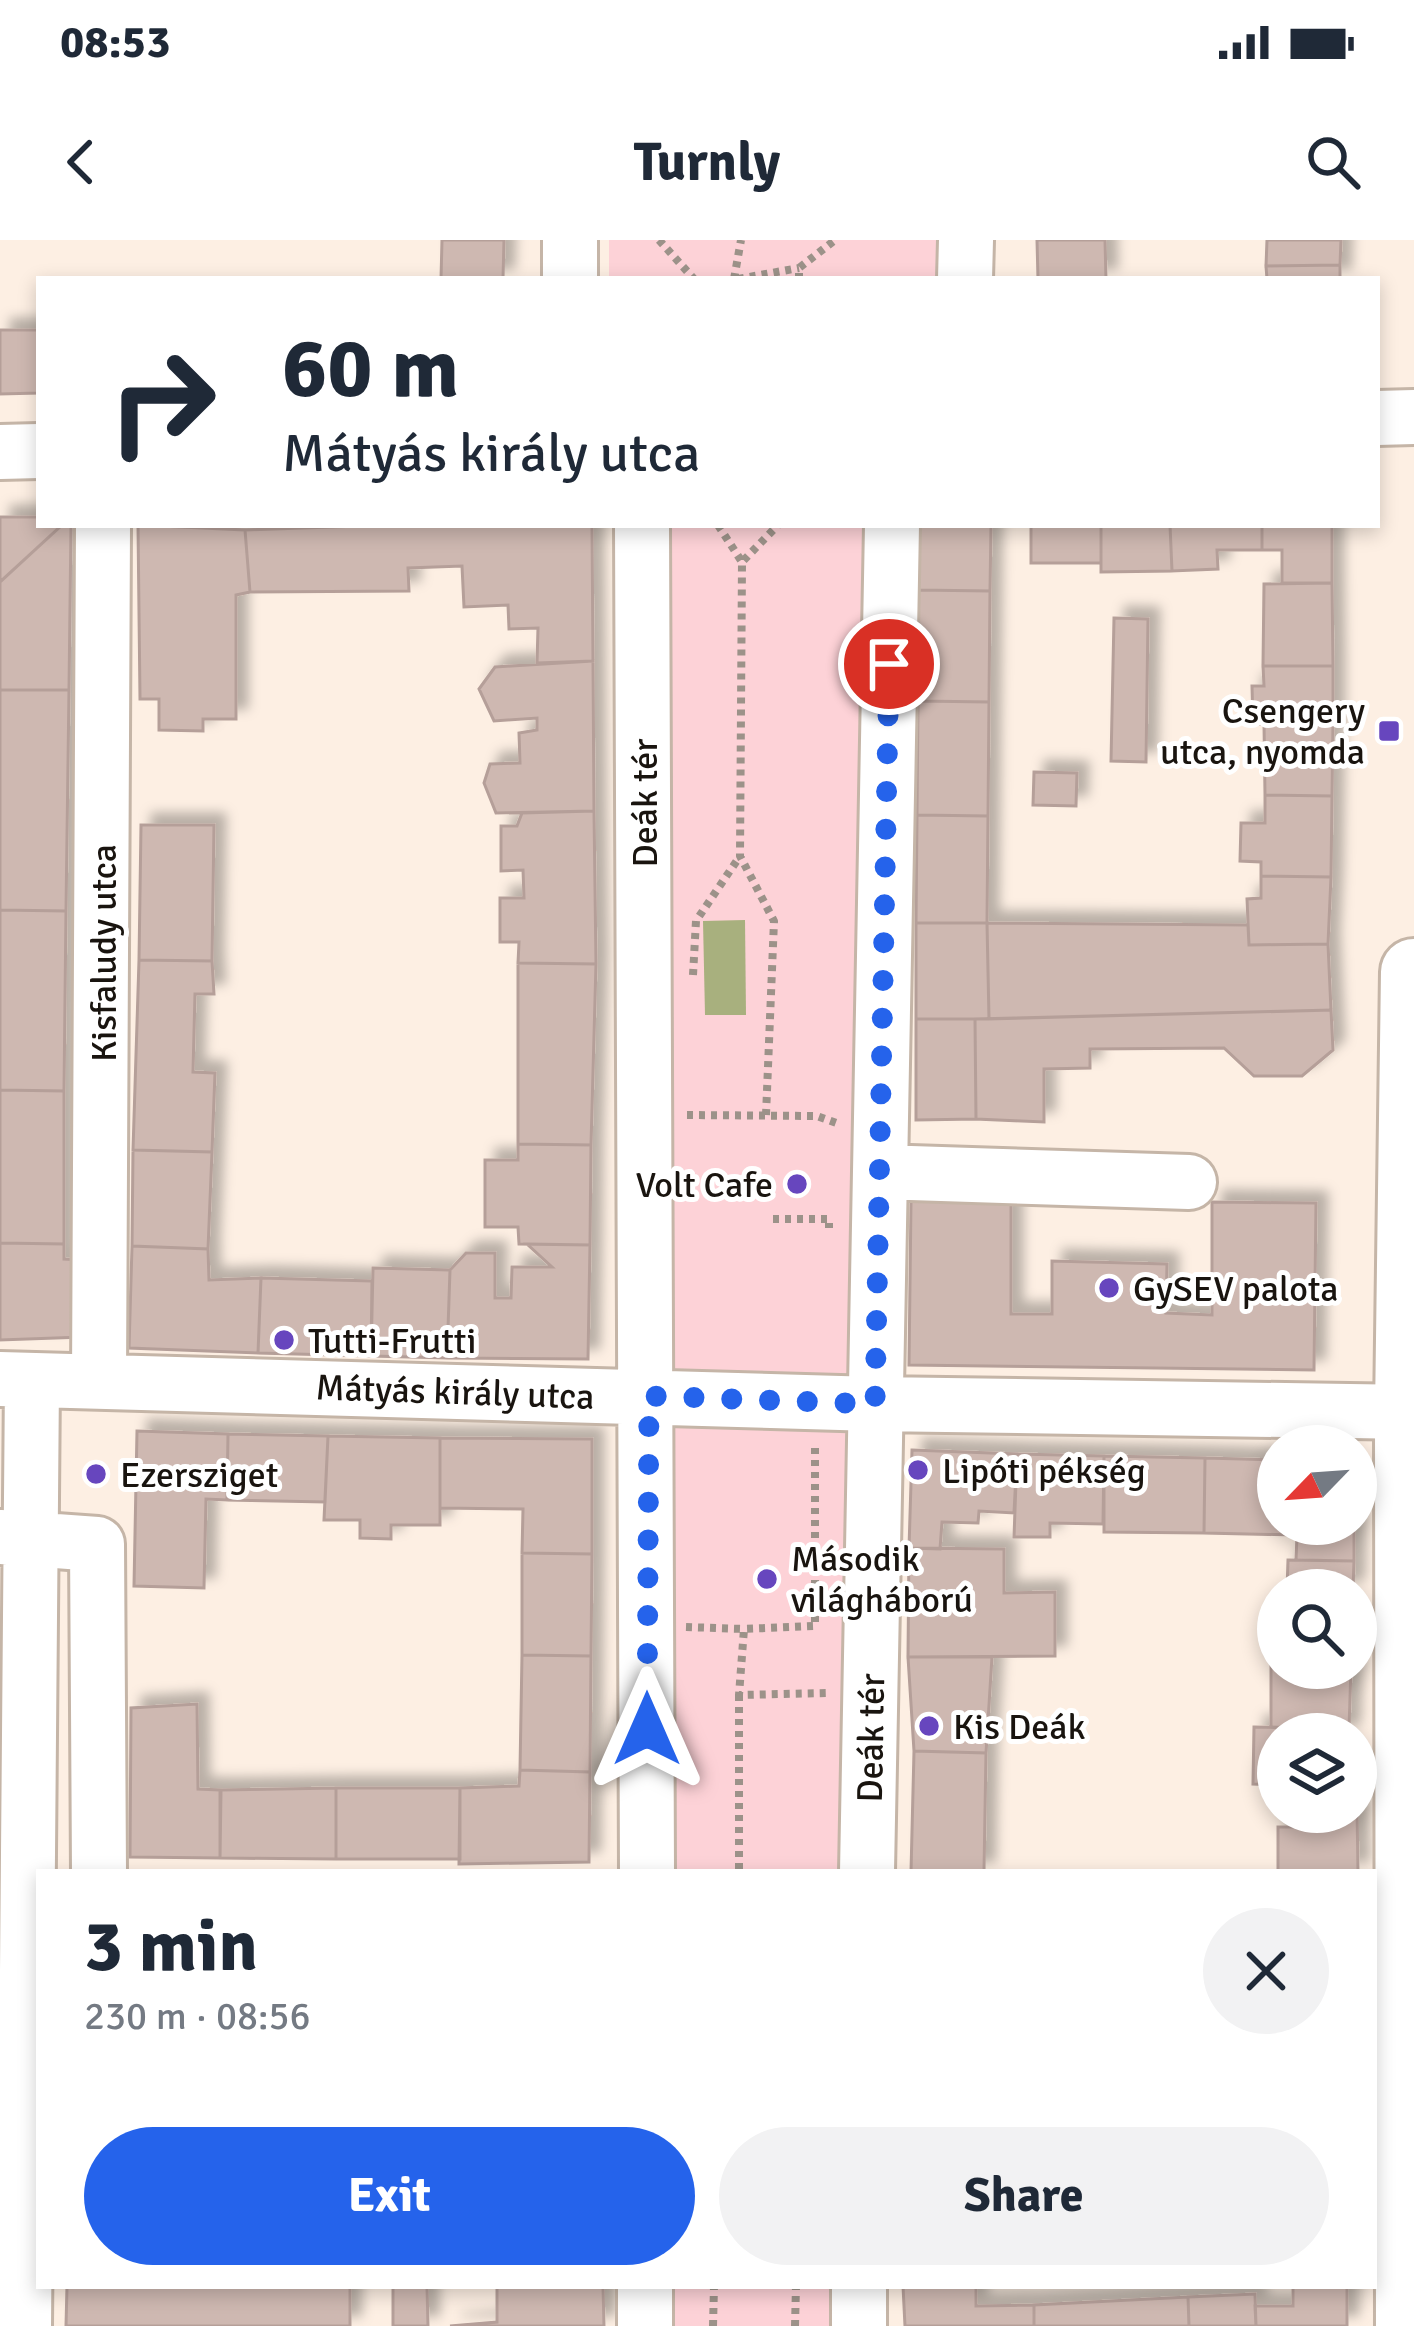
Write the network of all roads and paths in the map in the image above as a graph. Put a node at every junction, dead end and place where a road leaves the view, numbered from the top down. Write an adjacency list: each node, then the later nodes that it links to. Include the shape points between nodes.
1 (570, 240): 7 (street)
2 (659, 240): 8 (path)
3 (741, 240): 9 (path)
4 (835, 240): 6 (path)
5 (965, 240): 10 (street)
6 (799, 274)
7 (570, 276)
8 (691, 276)
9 (736, 276)
10 (965, 276)
11 (1414, 417): 12 (street)
12 (1380, 418)
13 (36, 451): 14 (street)
14 (0, 452)
15 (103, 528): 33 (street, Kisfaludy utca)
16 (642, 528): 34 (street, Deák tér)
17 (720, 528): 20 (path)
18 (775, 528): 20 (path)
19 (892, 528): 28 (street, Deák tér)
20 (742, 562): 21 (path)
21 (740, 856): 23 (path, via 696,920); 26 (path, via 774,921)
22 (1414, 972): 36 (main road)
23 (693, 985)
24 (688, 1093): 25 (path)
25 (687, 1115): 26 (path); 27 (path)
26 (766, 1115): 28 (path, via 818,1115)
27 (686, 1138)
28 (865, 1150): 29 (street); 35 (street, Deák tér)
29 (1189, 1182)
30 (773, 1219): 31 (path, via 829,1219)
31 (830, 1248)
32 (16, 1379): 33 (street, Mátyás király utca); 38 (street)
33 (99, 1382): 34 (street, Mátyás király utca)
34 (649, 1396): 35 (street, Mátyás király utca); 42 (street, Deák tér)
35 (875, 1404): 36 (street, Mátyás király utca); 44 (street, Deák tér)
36 (1411, 1412): 55 (main road)
37 (815, 1448): 40 (path, via 815,1626 744,1629)
38 (14, 1536): 41 (street, via 97,1544); 45 (street)
39 (834, 1693): 40 (path)
40 (739, 1695): 43 (path)
41 (100, 1869)
42 (646, 1869)
43 (739, 1869)
44 (867, 1869)
45 (34, 1898): 50 (street)
46 (645, 2289): 51 (street)
47 (714, 2289): 52 (path)
48 (796, 2289): 53 (path)
49 (860, 2289): 54 (street)
50 (24, 2326)
51 (645, 2326)
52 (713, 2326)
53 (795, 2326)
54 (859, 2326)
55 (1409, 2326)

